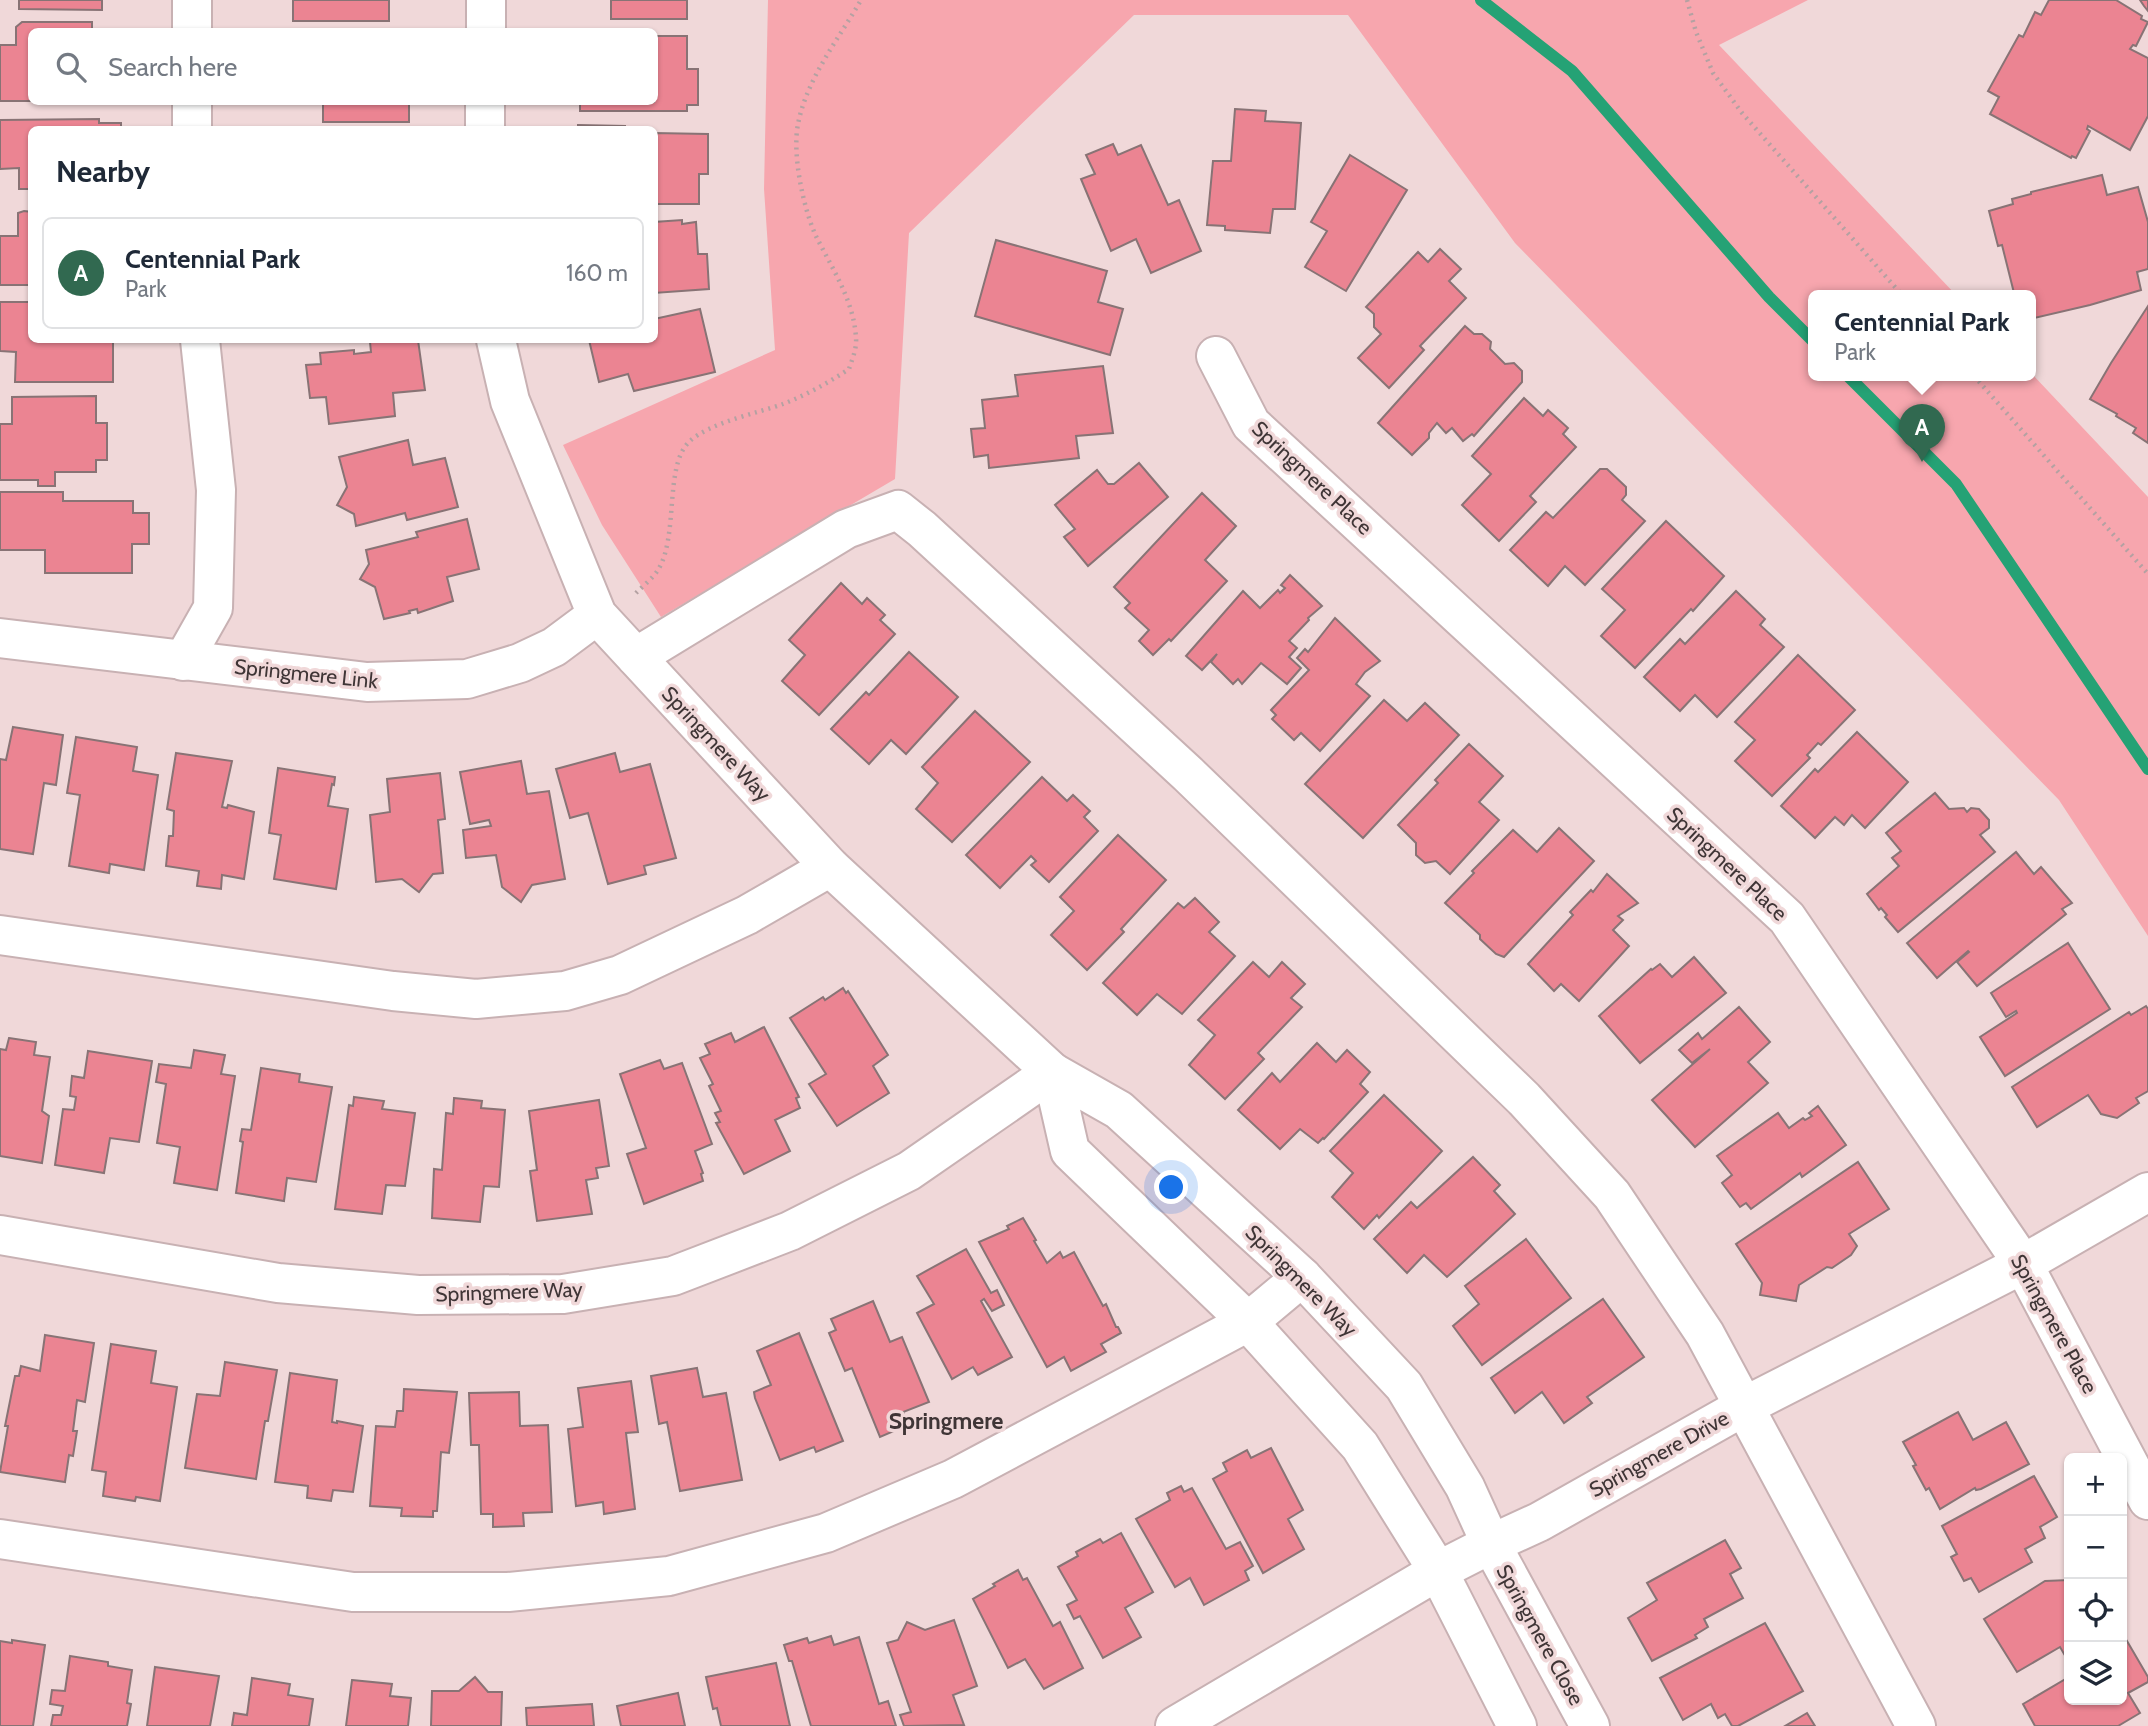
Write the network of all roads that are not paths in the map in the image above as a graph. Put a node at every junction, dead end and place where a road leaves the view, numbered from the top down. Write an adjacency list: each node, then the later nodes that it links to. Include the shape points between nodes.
1 (192, 0): 3 (street)
2 (486, 0): 4 (street)
3 (192, 28)
4 (486, 28)
5 (192, 105): 7 (street)
6 (485, 105): 8 (street)
7 (192, 126)
8 (485, 126)
9 (201, 343): 15 (street, via 216,490 213,608)
10 (497, 343): 12 (street, Springmere Way, via 510,401)
11 (1216, 356): 21 (street, Springmere Place, via 1251,424 1787,918)
12 (597, 615): 14 (street, Springmere Way); 15 (street, Springmere Link, via 554,647 467,679 367,682)
13 (0, 638): 15 (street, Springmere Link)
14 (636, 657): 16 (street, Springmere Way); 24 (street, via 846,529 898,510 1188,774 1524,1099 1612,1195 1705,1334)
15 (183, 661)
16 (830, 867): 17 (street, via 747,915 620,975 565,991 477,999); 18 (street, Springmere Way)
17 (0, 935)
18 (1052, 1072): 20 (street, Springmere Way, via 909,1171 790,1231 673,1276 575,1292 418,1295 278,1283); 22 (street, Springmere Way, via 1119,1110); 23 (street, via 1070,1151)
19 (2148, 1192): 21 (street, Springmere Drive)
20 (0, 1235)
21 (2023, 1264): 24 (street, Springmere Drive); 25 (street, Springmere Place)
22 (1302, 1277): 23 (street); 27 (street, Springmere Way, via 1404,1386 1465,1487)
23 (1248, 1322): 26 (street, via 941,1484 826,1533 669,1576 508,1592 353,1592); 28 (street, via 1360,1446)
24 (1743, 1407): 27 (street, Springmere Drive, via 1539,1522); 32 (street)
25 (2148, 1500)
26 (0, 1539)
27 (1490, 1544): 28 (street, Springmere Drive); 31 (street, Springmere Close)
28 (1438, 1571): 29 (street, Springmere Drive); 30 (street)
29 (1175, 1726)
30 (1517, 1726)
31 (1590, 1726)
32 (1916, 1726)

